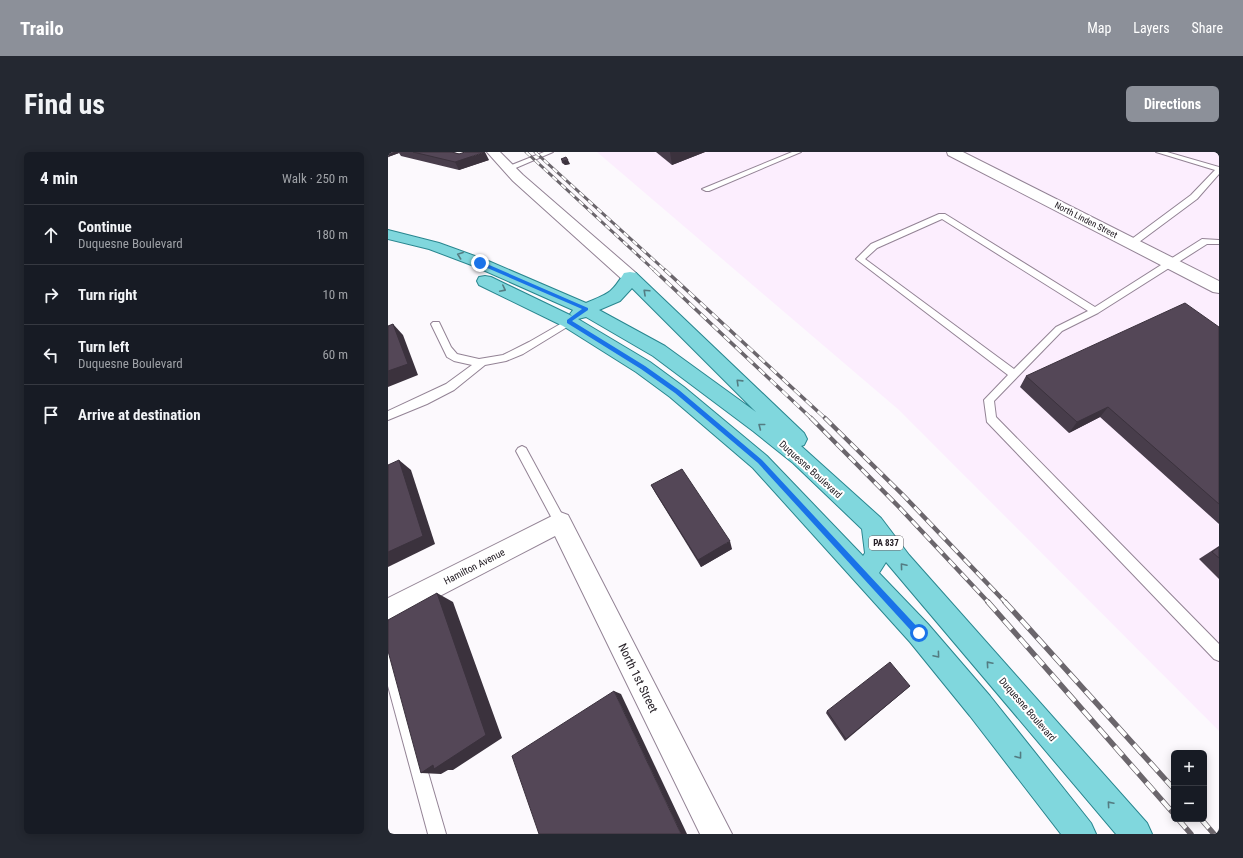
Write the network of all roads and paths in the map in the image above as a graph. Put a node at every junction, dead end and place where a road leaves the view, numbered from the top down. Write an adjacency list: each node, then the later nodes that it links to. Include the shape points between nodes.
1 (493, 152): 6 (street)
2 (550, 152): 6 (lane)
3 (798, 152): 8 (lane)
4 (953, 152): 11 (street, North Linden Street)
5 (1159, 152): 7 (lane)
6 (508, 168): 14 (street)
7 (1219, 169): 11 (lane, via 1194,197)
8 (706, 189)
9 (388, 234): 17 (main road, Duquesne Boulevard / PA 837, one-way to 9, via 480,263 434,246)
10 (1219, 242): 13 (lane, via 1205,241)
11 (1132, 243): 13 (street, North Linden Street)
12 (388, 246): 17 (main road, Duquesne Boulevard / PA 837, one-way to 17)
13 (1171, 264): 15 (street, North Linden Street); 16 (lane)
14 (630, 277): 17 (main road, via 624,290 617,296); 24 (main road, one-way to 14, via 787,429)
15 (1219, 288)
16 (1095, 311): 20 (lane, via 1059,329); 20 (lane, via 942,216 874,246 860,259)
17 (577, 315): 19 (lane, via 512,356); 24 (main road, Duquesne Boulevard / PA 837, one-way to 17, via 800,457 659,351); 25 (main road, Duquesne Boulevard / PA 837, via 677,392 760,462)
18 (436, 324): 19 (lane, via 452,357)
19 (481, 363): 21 (lane, via 450,387)
20 (1014, 374): 27 (lane, via 989,400 991,419)
21 (388, 416)
22 (522, 451): 23 (lane)
23 (560, 522): 26 (street, Hamilton Avenue); 30 (street, North 1st Street)
24 (873, 525): 25 (main road, via 877,555); 32 (main road, Duquesne Boulevard / PA 837, one-way to 24, via 901,563)
25 (865, 574): 31 (main road, Duquesne Boulevard / PA 837, one-way to 31, via 980,706)
26 (388, 611)
27 (1219, 654)
28 (388, 659): 29 (lane)
29 (437, 834)
30 (716, 834)
31 (1080, 834)
32 (1136, 834)

